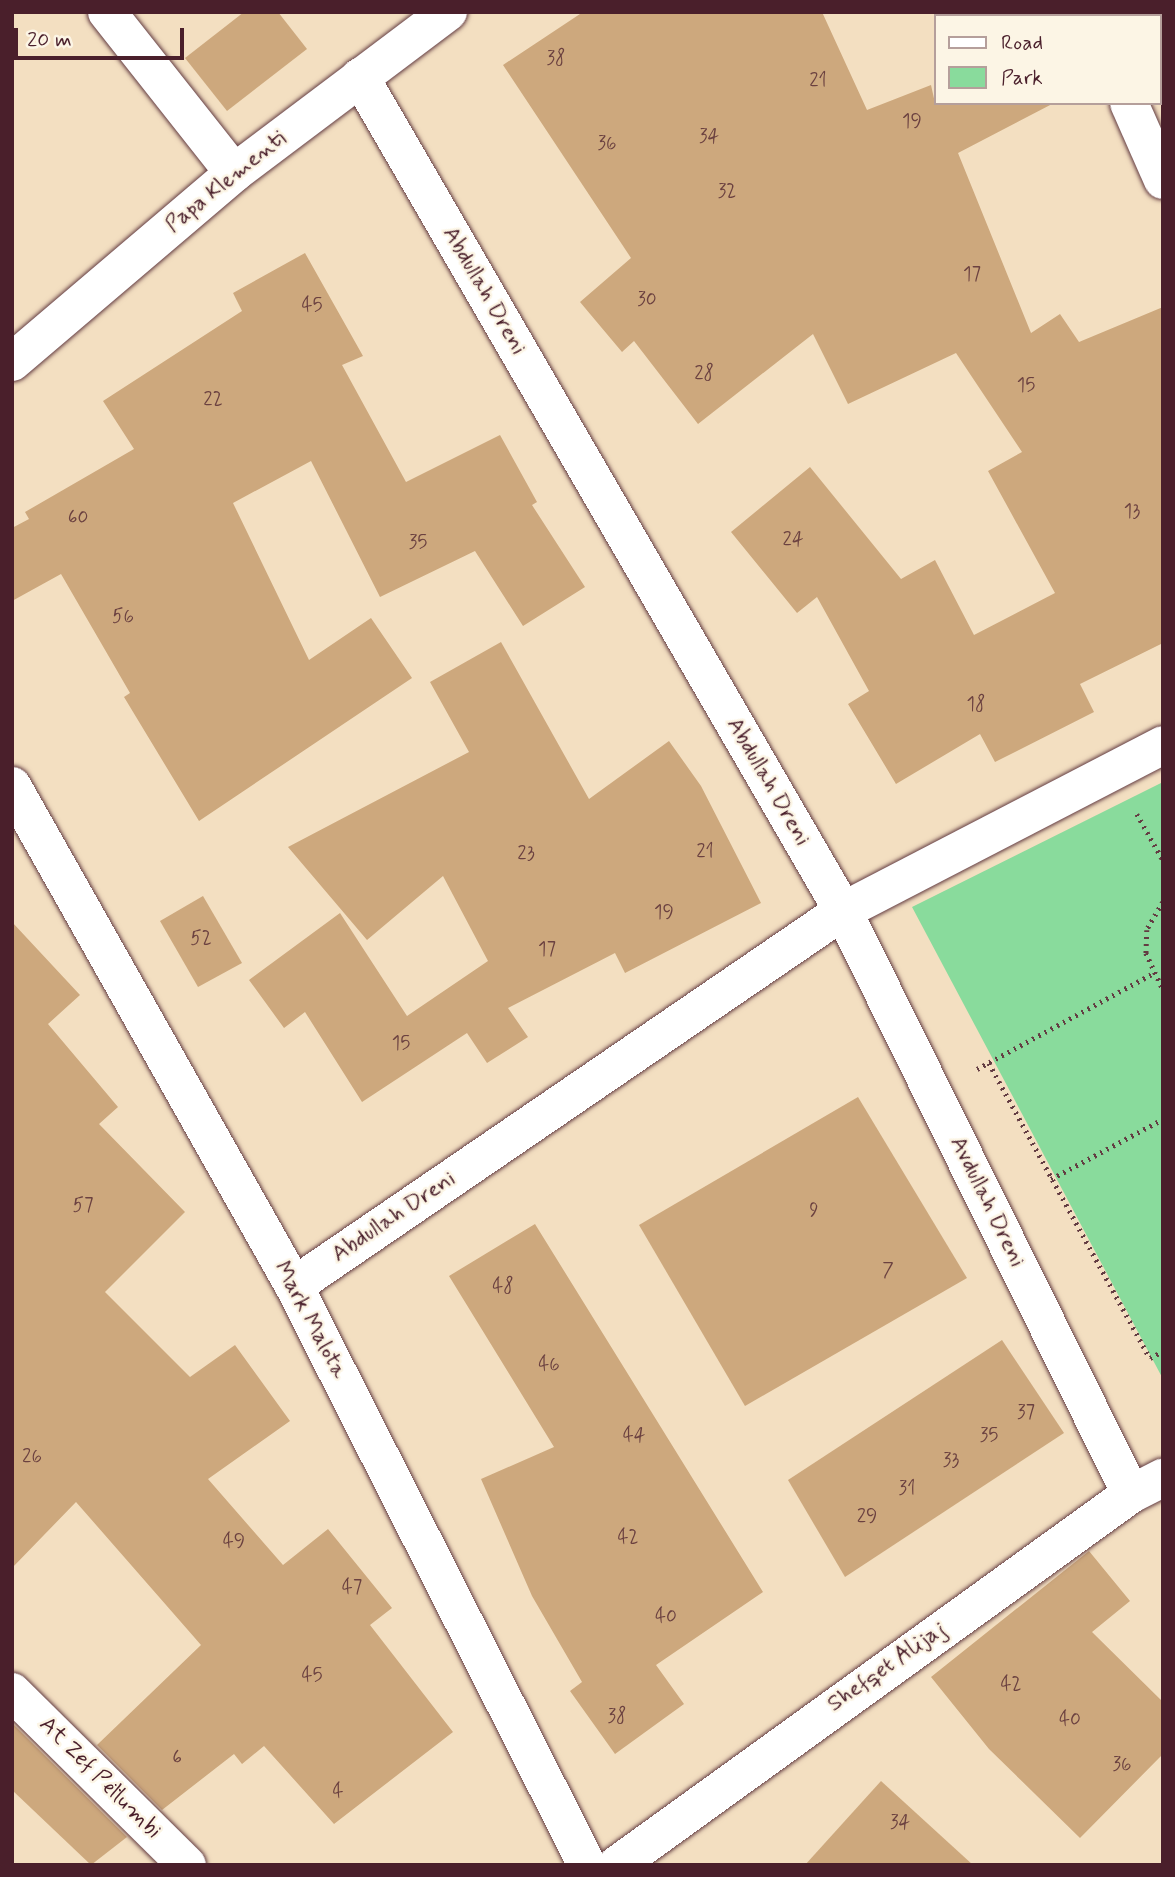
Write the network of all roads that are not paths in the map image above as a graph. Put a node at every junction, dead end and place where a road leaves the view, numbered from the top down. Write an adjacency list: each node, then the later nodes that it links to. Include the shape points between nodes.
1 (107, 12): 5 (street)
2 (448, 12): 3 (street, Papa Klementi)
3 (360, 77): 5 (street, Papa Klementi); 10 (street, Abdullah Dreni)
4 (1130, 105): 6 (street)
5 (234, 173): 7 (street, Papa Klementi)
6 (1163, 180)
7 (12, 362)
8 (1163, 744): 10 (street)
9 (12, 786): 11 (street, Mark Malota)
10 (843, 911): 11 (street, Abdullah Dreni); 12 (street, Avdullah Dreni, via 933,1093)
11 (294, 1286): 15 (street, Mark Malota)
12 (1147, 1486): 16 (street, Shefqet Alijaj)
13 (12, 1692): 14 (street, At Zef Pëllumbi)
14 (187, 1865)
15 (587, 1865)
16 (617, 1865)

